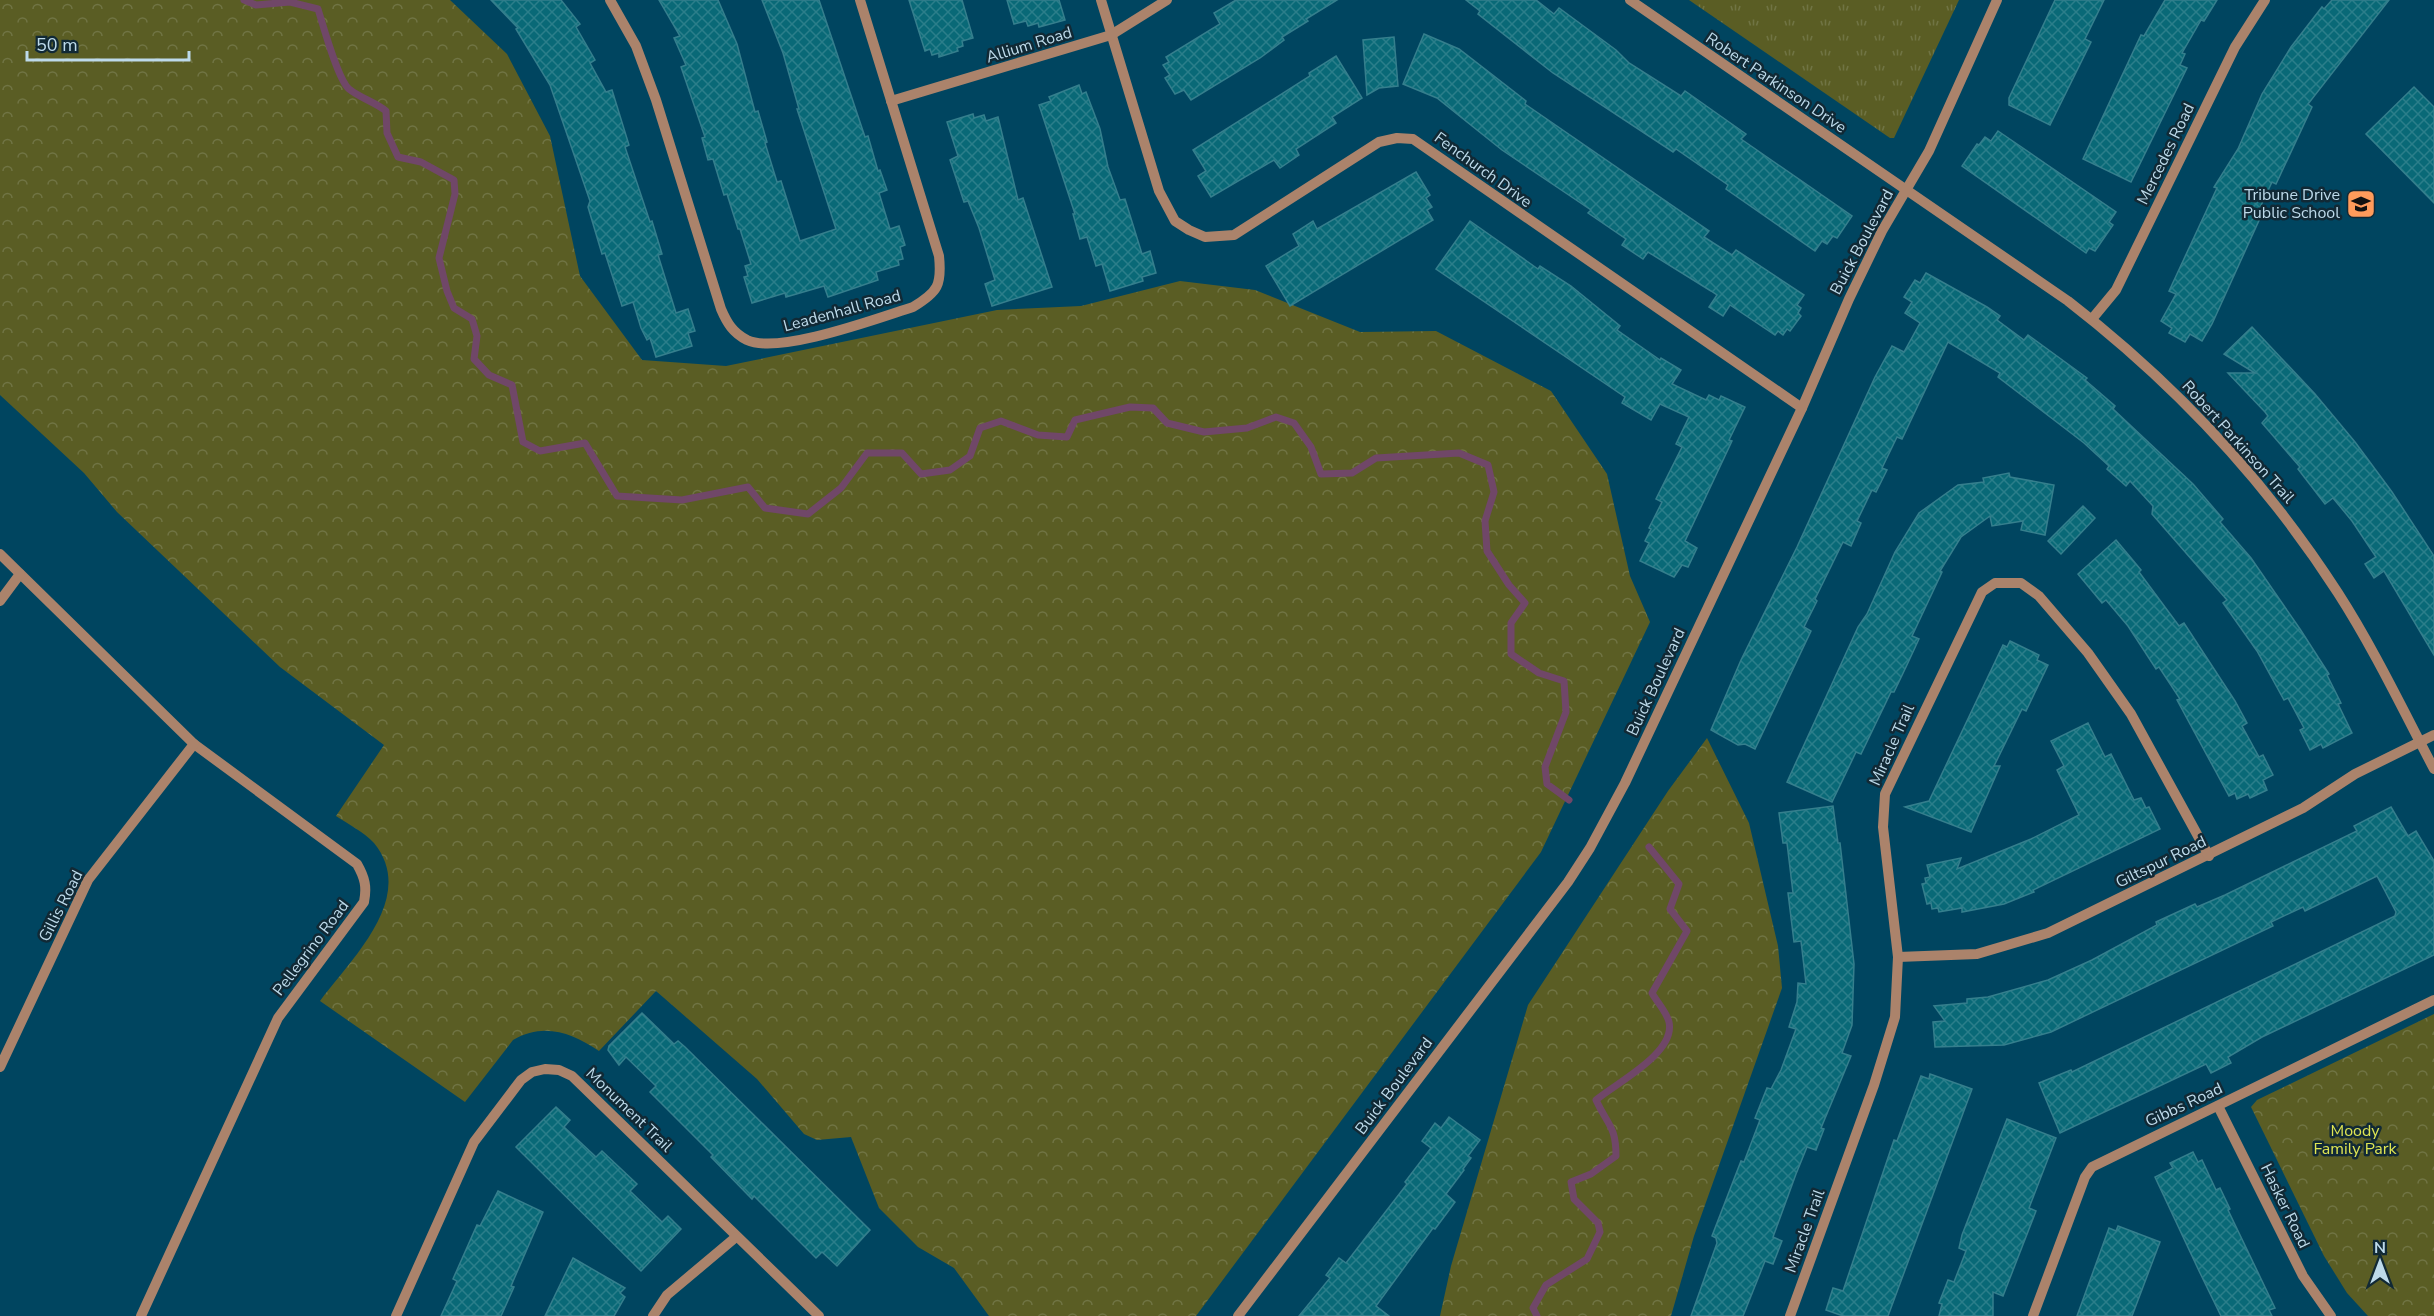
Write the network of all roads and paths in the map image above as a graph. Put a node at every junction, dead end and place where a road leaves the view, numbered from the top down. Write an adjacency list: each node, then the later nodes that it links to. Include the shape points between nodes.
1 (610, 0): 9 (street, Leadenhall Road, via 636,46 656,100 721,309 729,327 748,340 793,342 913,307 938,286 939,256)
2 (860, 0): 9 (street, Leadenhall Road)
3 (1101, 0): 8 (street, Fenchurch Drive)
4 (1167, 0): 8 (street, Allium Road)
5 (1630, 0): 10 (street, Robert Parkinson Drive)
6 (1997, 0): 10 (street, Buick Boulevard, via 1929,151)
7 (2265, 0): 11 (street, Mercedes Road, via 2235,46 2116,290)
8 (1111, 35): 9 (street, Allium Road); 12 (street, Fenchurch Drive, via 1159,191 1175,221 1189,230 1205,237 1234,235 1379,142 1413,139)
9 (891, 101)
10 (1906, 190): 11 (street, Robert Parkinson Trail); 12 (street, Buick Boulevard, via 1868,260)
11 (2092, 319): 17 (street, Robert Parkinson Trail, via 2203,421 2301,538 2356,623)
12 (1802, 408): 30 (street, Buick Boulevard, via 1590,848)
13 (0, 554): 14 (street, Pellegrino Road)
14 (20, 574): 15 (street); 18 (street, Pellegrino Road)
15 (0, 601)
16 (2434, 735): 17 (street, Giltspur Road)
17 (2420, 742): 19 (street, Robert Parkinson Trail); 20 (street, Giltspur Road)
18 (194, 744): 23 (street, Gillis Road, via 88,880); 26 (street, Pellegrino Road, via 357,864 366,889 364,902 278,1018)
19 (2434, 769)
20 (2209, 856): 21 (street, Giltspur Road, via 2048,933 2011,946 1977,954); 21 (street, Miracle Trail, via 2131,714 2088,653 2039,596 2021,583 1995,583 1982,592 1972,608 1885,794 1883,827)
21 (1898, 957): 31 (street, Miracle Trail, via 1898,1002 1888,1046)
22 (2434, 1000): 24 (street, Gibbs Road)
23 (0, 1067)
24 (2218, 1106): 32 (street, Gibbs Road, via 2092,1167); 33 (street, Hasker Road, via 2303,1276)
25 (736, 1236): 27 (street, Monument Trail, via 572,1076 559,1070 532,1072 520,1080 474,1142); 28 (street, via 667,1295); 29 (street, Monument Trail)
26 (141, 1316)
27 (396, 1316)
28 (653, 1316)
29 (819, 1316)
30 (1238, 1316)
31 (1790, 1316)
32 (2033, 1316)
33 (2331, 1316)

